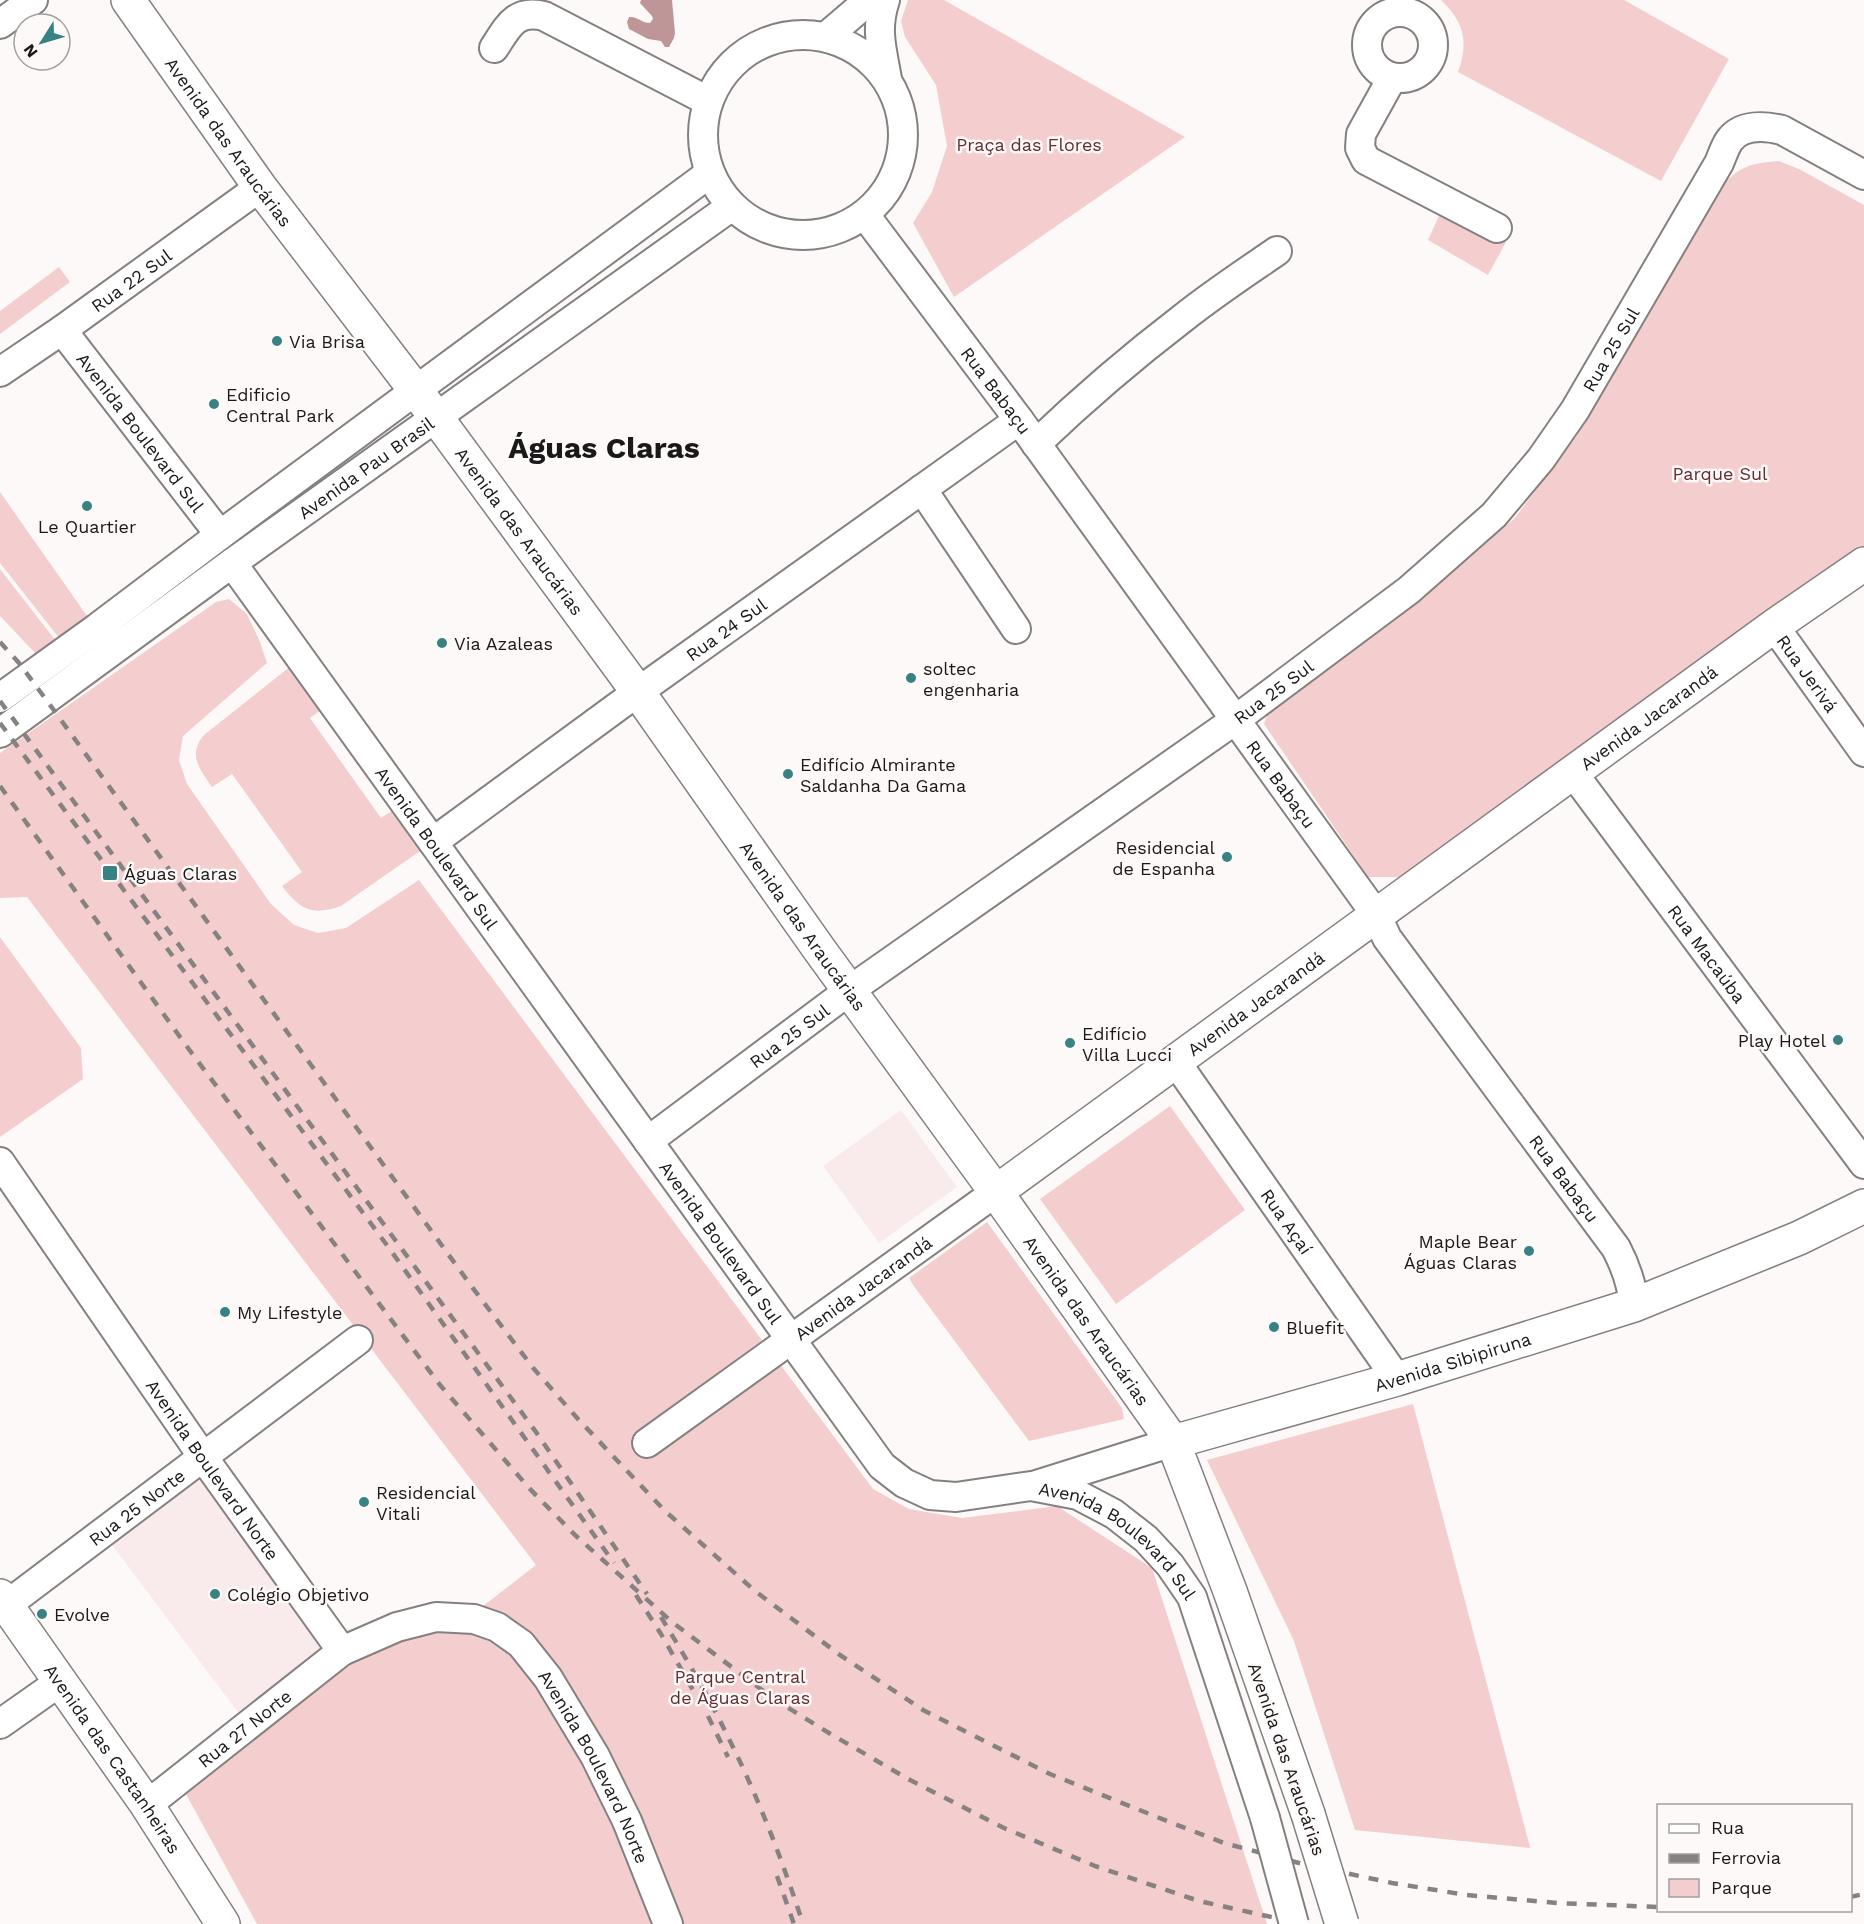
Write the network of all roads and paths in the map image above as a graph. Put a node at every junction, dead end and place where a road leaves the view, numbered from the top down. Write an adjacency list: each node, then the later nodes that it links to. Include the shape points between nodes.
1 (33, 0): 6 (street)
2 (128, 0): 14 (main road, Avenida das Araucárias)
3 (869, 0): 7 (street)
4 (885, 0): 10 (street, via 879,31)
5 (1399, 8): 9 (street, via 1373,25 1366,46 1373,66); 9 (street, via 1422,21 1433,40 1433,51 1429,62 1413,76)
6 (0, 24)
7 (827, 36): 10 (street, via 850,45 871,60); 11 (street, via 790,34 755,45 726,69)
8 (494, 48): 11 (street, via 512,21 524,14 538,14)
9 (1392, 78): 17 (street, via 1361,134 1360,148 1366,160)
10 (887, 79): 16 (street, via 901,111 904,146 894,179)
11 (708, 100): 12 (street, via 702,137)
12 (710, 173): 15 (street); 21 (street, Avenida Pau Brasil)
13 (1864, 174): 33 (street, Rua 25 Sul, via 1782,130 1768,126 1738,133 1729,141 1575,410 1541,459 1494,515 1408,590)
14 (260, 187): 19 (street, Rua 22 Sul); 21 (main road, Avenida das Araucárias)
15 (732, 206): 16 (street, via 758,225 788,234 819,235); 22 (street, Avenida Pau Brasil)
16 (865, 215): 23 (street, Rua Babaçu)
17 (1497, 228)
18 (1277, 251): 24 (street, via 1134,356)
19 (62, 330): 20 (street, Rua 22 Sul); 26 (street, Avenida Boulevard Sul)
20 (0, 372)
21 (416, 391): 22 (main road, Avenida das Araucárias); 26 (street, Avenida Pau Brasil)
22 (436, 417): 27 (street, Avenida Pau Brasil); 31 (main road, Avenida das Araucárias)
23 (1019, 420): 24 (street, Rua Babaçu); 25 (street, Rua 24 Sul)
24 (1036, 444): 33 (street, Rua Babaçu)
25 (922, 489): 30 (street); 31 (street, Rua 24 Sul)
26 (220, 535): 32 (street, Avenida Pau Brasil)
27 (232, 563): 34 (street, Avenida Pau Brasil); 37 (street, Avenida Boulevard Sul)
28 (1864, 564): 29 (main road, Avenida Jacarandá)
29 (1774, 626): 35 (street, Rua Jerivá); 36 (main road, Avenida Jacarandá)
30 (1016, 629)
31 (638, 692): 37 (street, Rua 24 Sul); 39 (main road, Avenida das Araucárias)
32 (0, 698)
33 (1235, 720): 38 (street, Rua Babaçu); 39 (street, Rua 25 Sul)
34 (0, 733)
35 (1864, 752)
36 (1573, 773): 38 (main road, Avenida Jacarandá); 42 (street, Rua Macaúba)
37 (433, 842): 41 (street, Avenida Boulevard Sul)
38 (1377, 916): 40 (main road, Avenida Jacarandá); 46 (street, Rua Babaçu, via 1387,938 1616,1248 1632,1286)
39 (850, 990): 41 (street, Rua 25 Sul); 44 (main road, Avenida das Araucárias)
40 (1176, 1062): 44 (main road, Avenida Jacarandá); 49 (street, Rua Açaí)
41 (648, 1141): 47 (street, Avenida Boulevard Sul)
42 (1864, 1164)
43 (1, 1165): 52 (street, Avenida Boulevard Norte)
44 (996, 1192): 47 (street, Avenida Jacarandá); 50 (main road, Avenida das Araucárias)
45 (1864, 1206): 46 (main road, Avenida Sibipiruna, via 1798,1238)
46 (1634, 1305): 49 (main road, Avenida Sibipiruna)
47 (790, 1339): 51 (street, Avenida Jacarandá); 53 (street, Avenida Boulevard Sul, via 882,1466 904,1483 930,1495 956,1497)
48 (358, 1340): 52 (street, Rua 25 Norte)
49 (1397, 1380): 50 (main road, Avenida Sibipiruna)
50 (1173, 1442): 53 (street, Avenida Sibipiruna); 62 (main road, Avenida das Araucárias, bridge, via 1308,1814)
51 (647, 1443)
52 (202, 1457): 54 (street, Rua 25 Norte); 55 (street, Avenida Boulevard Norte)
53 (1031, 1486): 61 (street, Avenida Boulevard Sul, bridge, via 1077,1496 1114,1514 1146,1539 1192,1597 1265,1818)
54 (2, 1603): 56 (main road, Avenida das Castanheiras)
55 (342, 1651): 58 (street, Rua 27 Norte); 60 (street, Avenida Boulevard Norte, via 397,1627 436,1617 474,1619 497,1627 521,1644 548,1678 595,1756 627,1821)
56 (61, 1681): 57 (street); 58 (main road, Avenida das Castanheiras)
57 (0, 1724)
58 (147, 1805): 59 (main road, Avenida das Castanheiras)
59 (223, 1924)
60 (668, 1924)
61 (1294, 1924)
62 (1342, 1924)

